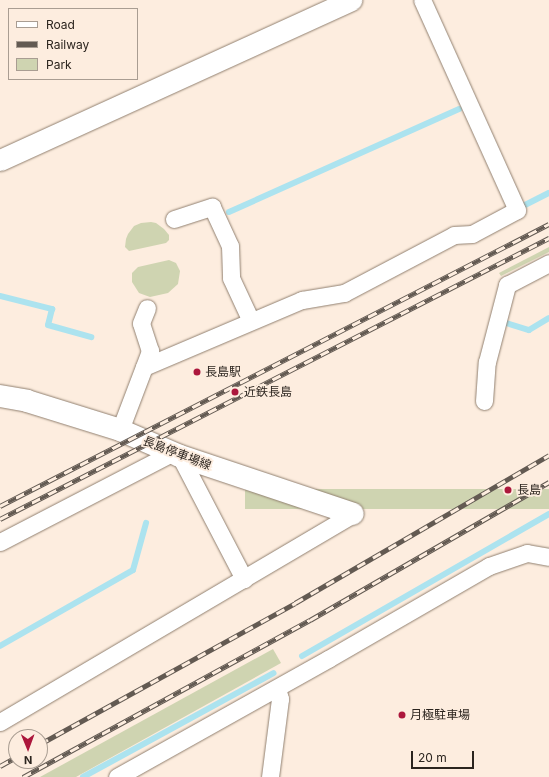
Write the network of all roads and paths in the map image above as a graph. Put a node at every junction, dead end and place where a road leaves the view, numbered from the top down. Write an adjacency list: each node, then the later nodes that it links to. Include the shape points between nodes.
1 (351, 0): 3 (street)
2 (422, 0): 7 (street, via 517,210 472,234 454,234 344,293 302,300)
3 (0, 160)
4 (174, 219): 7 (street, via 212,207 230,246 231,278)
5 (549, 263): 10 (street, via 507,285 487,362)
6 (147, 308): 8 (street, via 141,323 150,351)
7 (251, 321): 8 (street)
8 (144, 367): 11 (street)
9 (0, 396): 11 (main road, 長島停車場線, via 27,401)
10 (484, 401)
11 (120, 430): 12 (main road, 長島停車場線)
12 (176, 454): 13 (main road, 長島停車場線); 14 (street); 16 (street)
13 (353, 514): 16 (street)
14 (0, 542)
15 (549, 557): 17 (street, via 527,553 489,566)
16 (244, 579): 18 (street)
17 (277, 688): 19 (street); 20 (street, via 280,699)
18 (0, 722)
19 (117, 777)
20 (270, 777)

